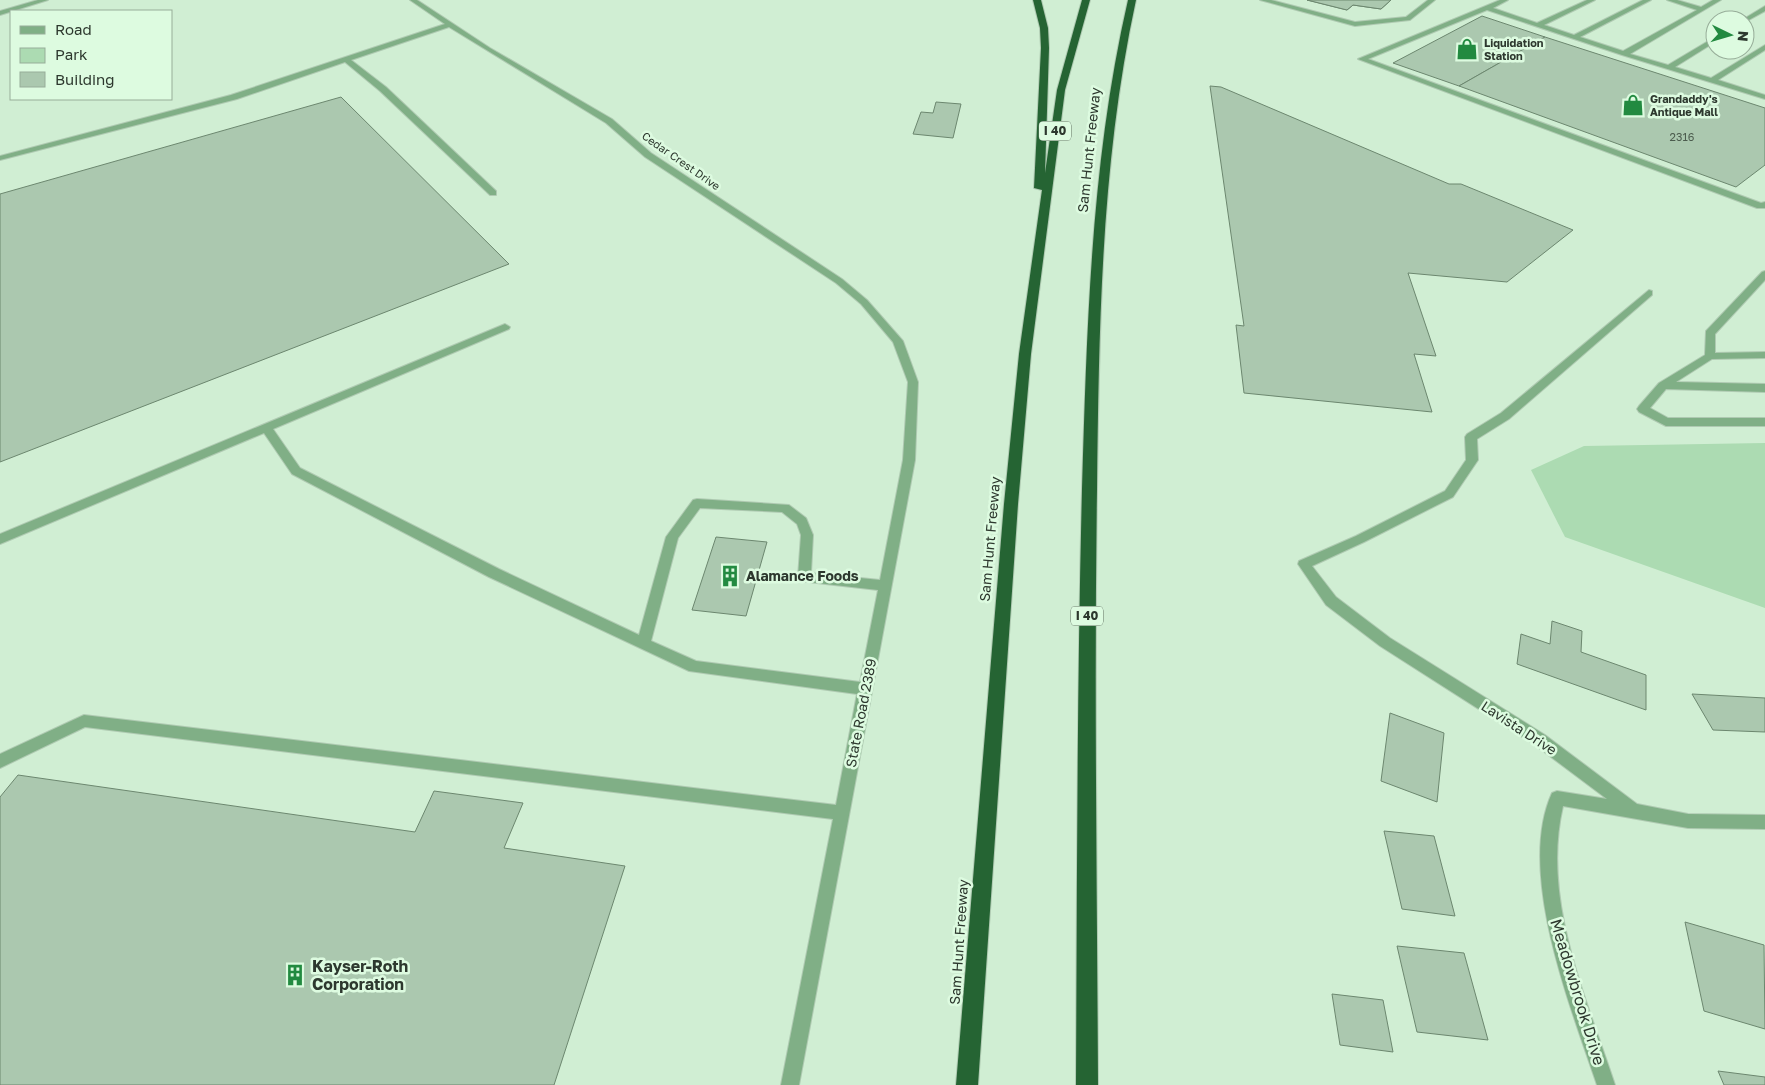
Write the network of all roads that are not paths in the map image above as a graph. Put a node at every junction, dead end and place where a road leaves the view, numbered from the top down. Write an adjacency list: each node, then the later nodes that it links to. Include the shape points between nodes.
1 (45, 0): 16 (street)
2 (413, 0): 17 (street, Cedar Crest Drive)
3 (1037, 0): 33 (highway, via 1045,48)
4 (1086, 0): 33 (highway, Sam Hunt Freeway / I 40, via 1062,90)
5 (1132, 0): 20 (highway, Sam Hunt Freeway / I 40)
6 (1143, 0): 20 (highway)
7 (1263, 0): 8 (street, via 1355,24 1408,19)
8 (1432, 0)
9 (1506, 0): 14 (street)
10 (1592, 0): 18 (street)
11 (1648, 0): 19 (street)
12 (1670, 0): 15 (street)
13 (1718, 0): 15 (street)
14 (1486, 8): 18 (street); 32 (street, via 1362,59 1760,206)
15 (1702, 9): 23 (street)
16 (10, 10)
17 (450, 24): 24 (street); 37 (street, Cedar Crest Drive, via 609,121 648,155 839,281 864,302)
18 (1538, 25): 19 (street)
19 (1575, 37): 23 (street)
20 (1122, 45): 54 (highway, Sam Hunt Freeway / I 40, via 1106,157 1093,344 1087,595)
21 (1705, 45): 25 (street)
22 (1765, 47): 26 (street)
23 (1624, 54): 25 (street)
24 (347, 60): 30 (street, via 234,97); 31 (street, via 383,89)
25 (1669, 68): 26 (street)
26 (1712, 81): 28 (street)
27 (1765, 89): 28 (street)
28 (1757, 95): 29 (street)
29 (1765, 97)
30 (0, 158)
31 (493, 193)
32 (1765, 205)
33 (1037, 261): 53 (highway, Sam Hunt Freeway / I 40, via 1011,504)
34 (1765, 274): 39 (street, via 1710,333)
35 (1649, 293): 49 (street, Lavista Drive, via 1505,416 1471,437 1472,460 1449,494 1304,564 1331,601 1384,642 1540,740)
36 (505, 327): 43 (street)
37 (898, 341): 45 (street, State Road 2389, via 913,382 909,460)
38 (1765, 355): 39 (street)
39 (1710, 356): 40 (street)
40 (1663, 385): 41 (street); 42 (street, via 1643,409 1666,422)
41 (1765, 388)
42 (1765, 422)
43 (266, 427): 44 (street); 46 (street, via 296,471 494,573)
44 (0, 538)
45 (885, 586): 46 (street, via 804,577 807,535 802,521 785,508 698,503 672,537); 47 (street, State Road 2389)
46 (644, 643): 47 (street, via 694,667)
47 (866, 689): 50 (street, State Road 2389)
48 (0, 761): 50 (street, via 84,721)
49 (1634, 811): 51 (street, Lavista Drive, via 1688,820); 55 (street, Meadowbrook Drive, via 1557,798 1549,837 1549,884 1559,936)
50 (842, 813): 52 (street, State Road 2389)
51 (1765, 822)
52 (790, 1085)
53 (967, 1085)
54 (1087, 1085)
55 (1606, 1085)

